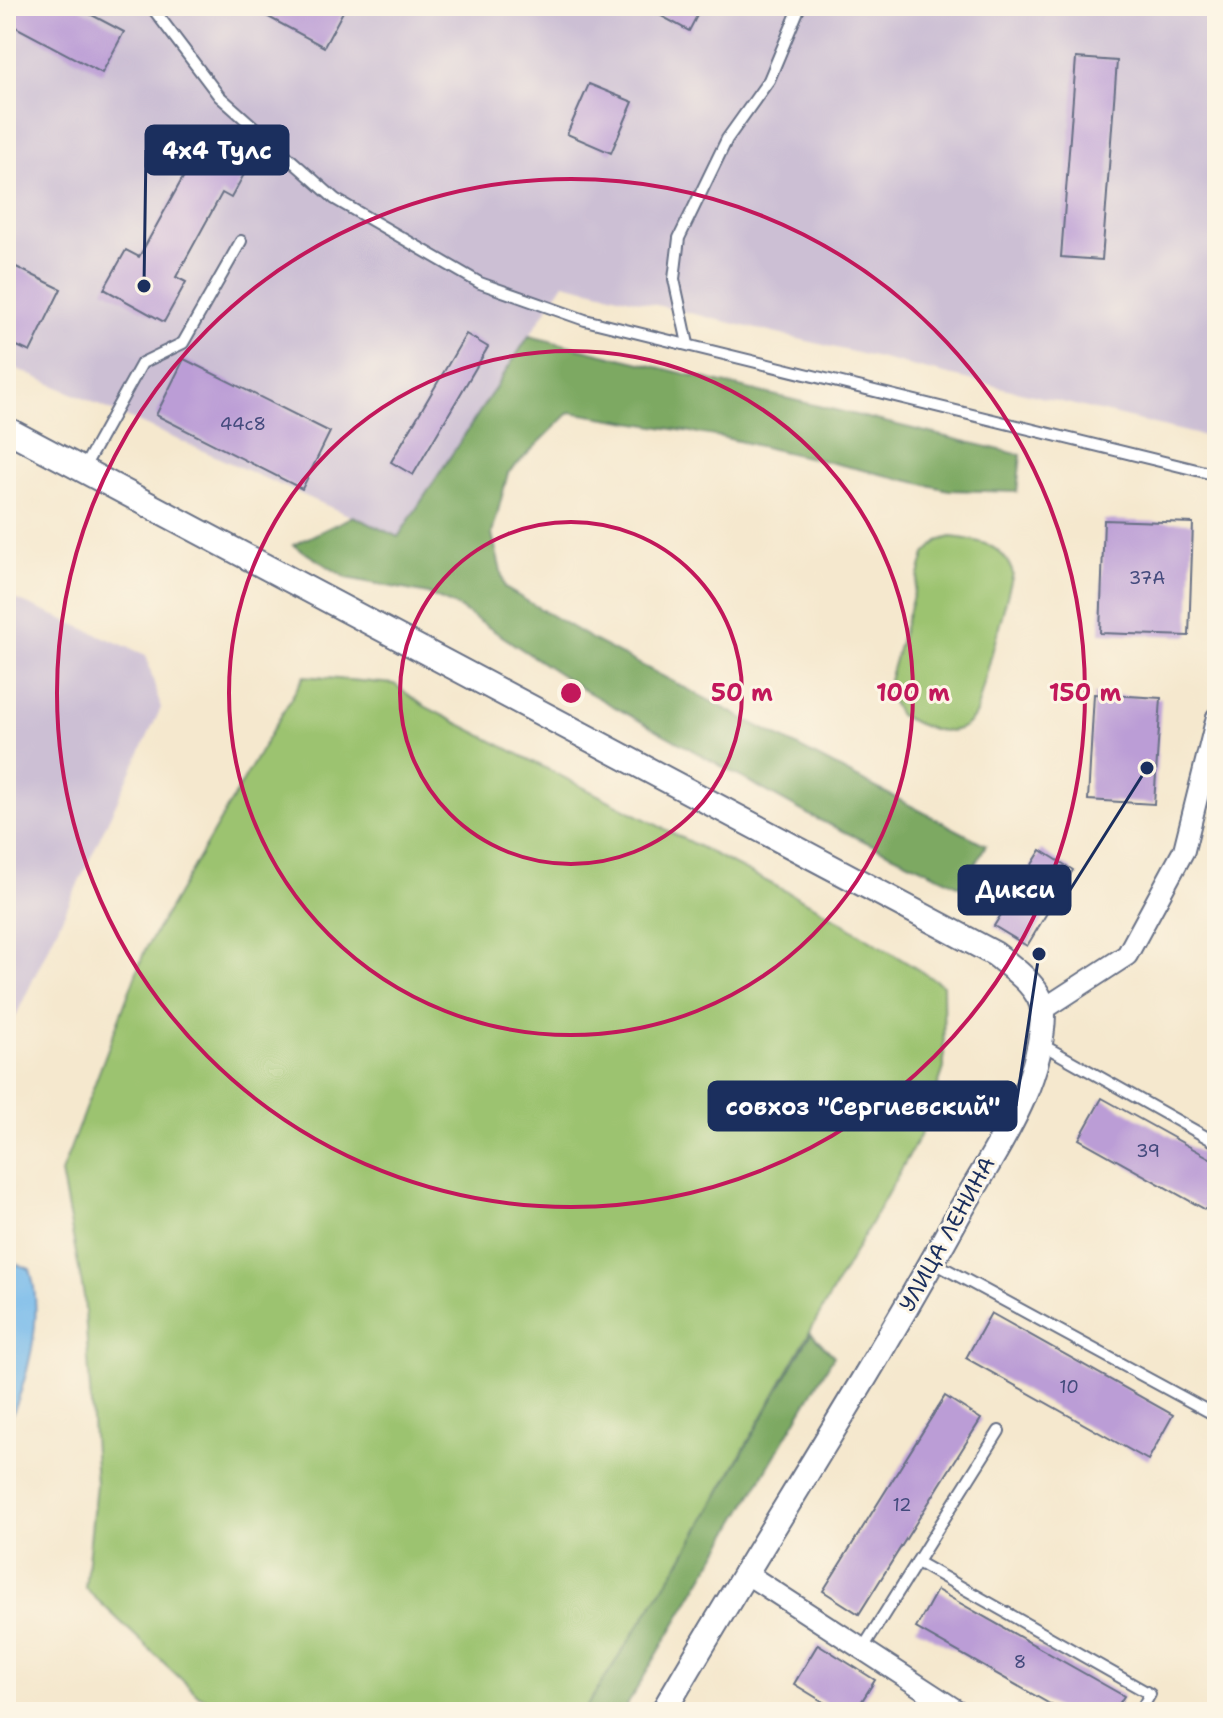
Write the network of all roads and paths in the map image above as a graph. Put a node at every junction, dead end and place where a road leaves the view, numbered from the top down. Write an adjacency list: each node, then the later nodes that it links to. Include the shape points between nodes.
1 (151, 6): 4 (lane, via 219,96 335,199 480,283 585,320)
2 (800, 6): 4 (lane, via 769,80 727,139 679,238 674,279)
3 (241, 241): 6 (lane, via 183,343 142,363)
4 (688, 344): 7 (lane)
5 (6, 429): 6 (street)
6 (83, 469): 9 (street, via 995,954 1025,978)
7 (1217, 475)
8 (1217, 717): 9 (street, via 1184,850 1127,955)
9 (1044, 1009): 10 (street, УЛИЦА ЛЕНИНА)
10 (1040, 1043): 11 (lane); 12 (street, УЛИЦА ЛЕНИНА, via 1022,1101)
11 (1217, 1143)
12 (933, 1262): 13 (lane); 16 (street, УЛИЦА ЛЕНИНА)
13 (1217, 1416)
14 (999, 1431): 15 (lane)
15 (917, 1562): 17 (lane); 20 (lane, via 1150,1694)
16 (744, 1572): 17 (street); 18 (street, УЛИЦА ЛЕНИНА)
17 (863, 1648): 19 (street)
18 (663, 1712)
19 (959, 1712)
20 (1140, 1712)

